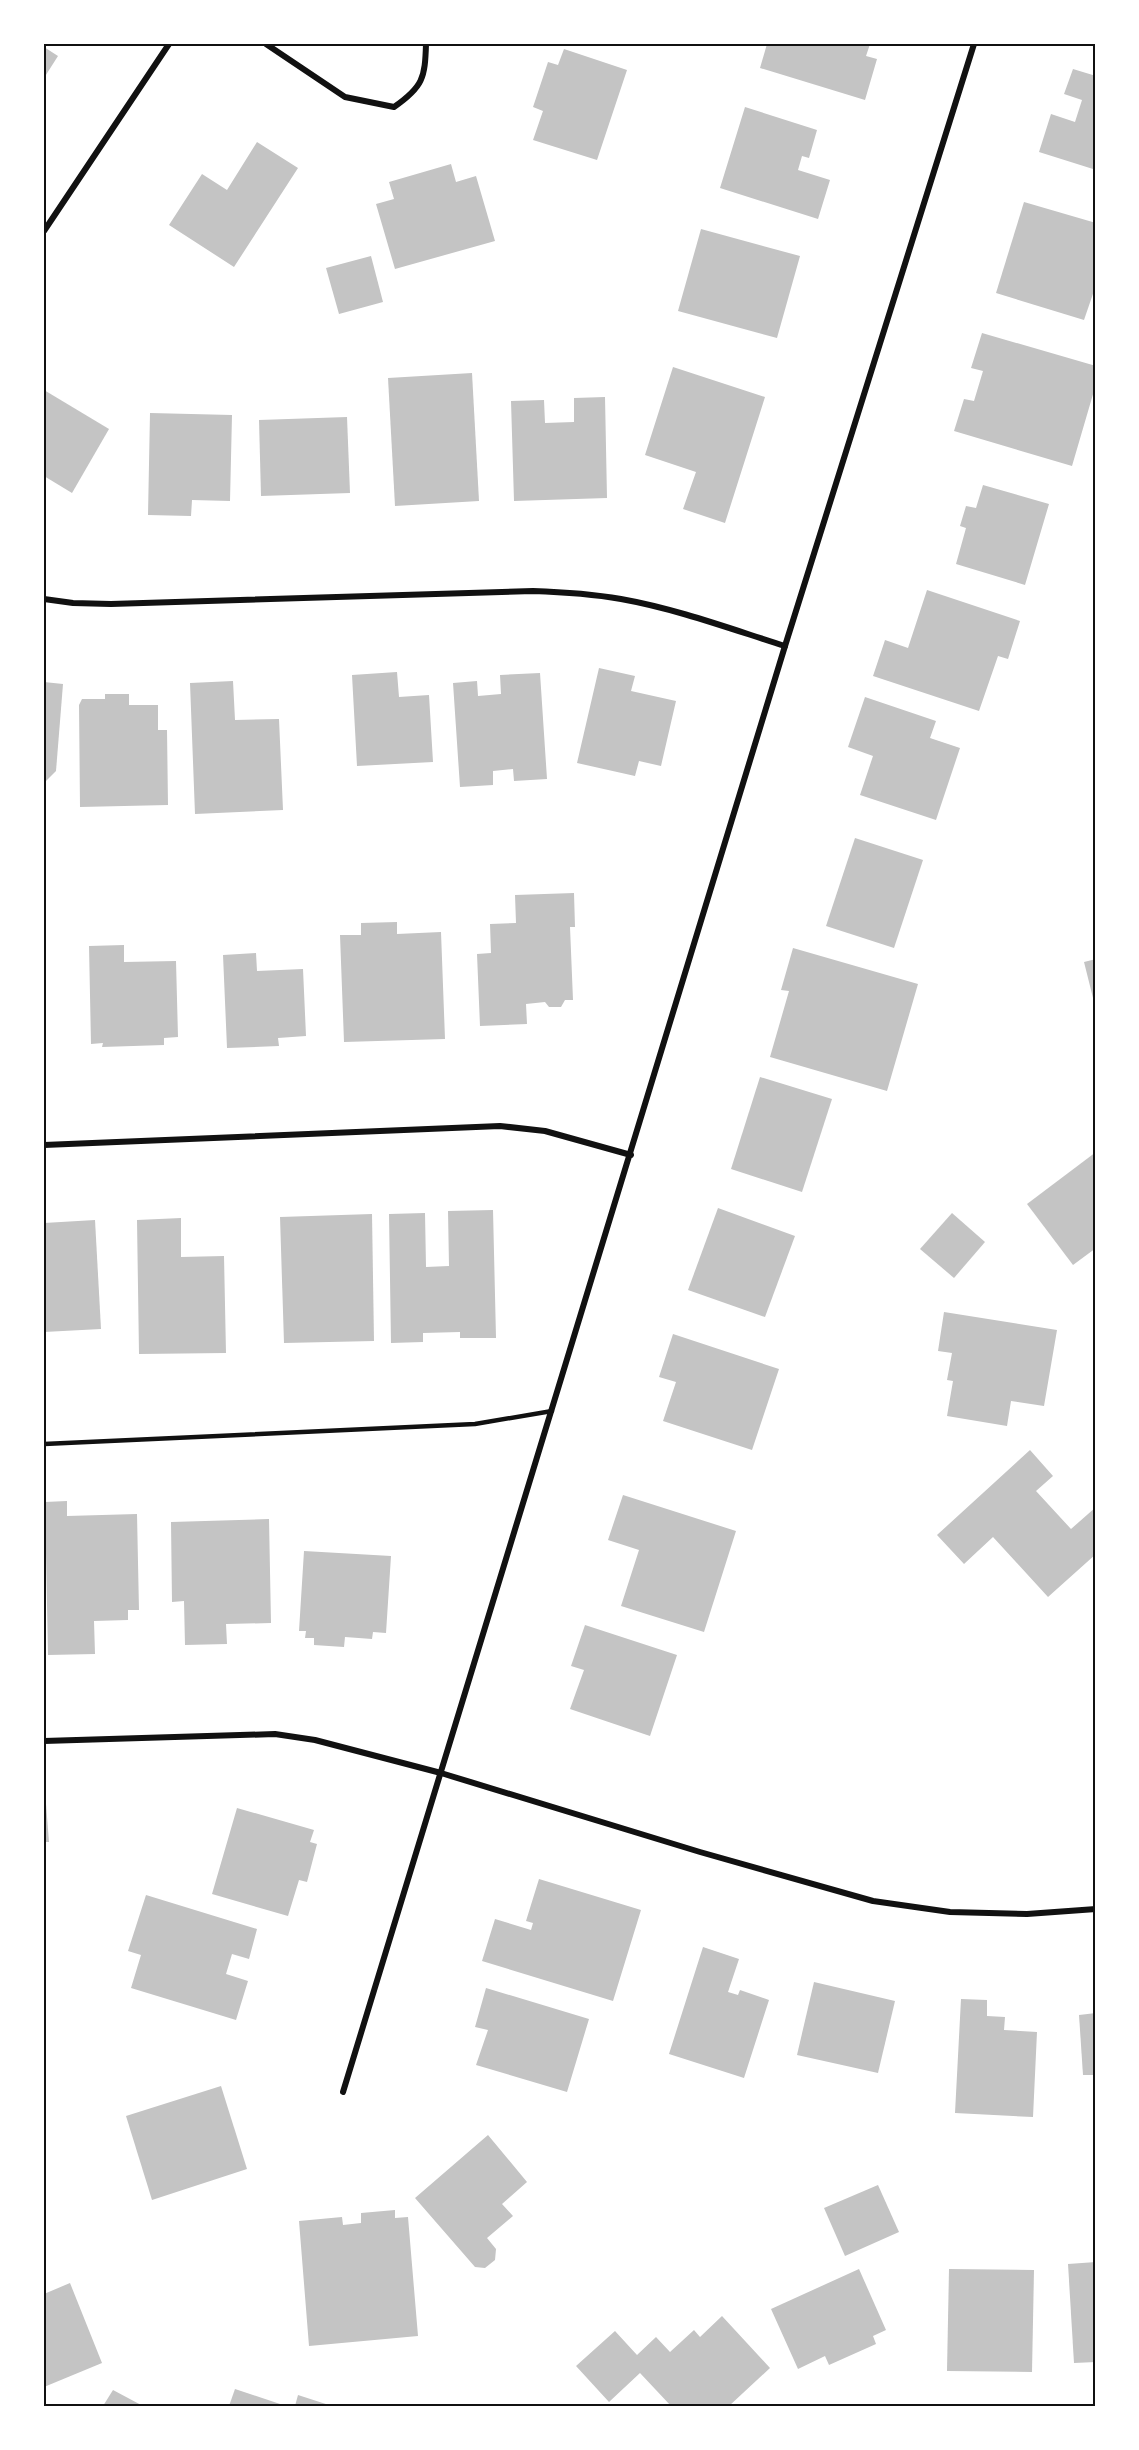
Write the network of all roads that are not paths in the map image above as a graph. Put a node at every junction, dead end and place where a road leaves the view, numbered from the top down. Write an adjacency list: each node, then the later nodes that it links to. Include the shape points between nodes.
1 (169, 44): 5 (street)
2 (266, 44): 3 (street, via 345,97 394,107 412,95 425,73)
3 (426, 44)
4 (974, 44): 7 (street)
5 (44, 231)
6 (44, 599): 7 (street, via 111,604 573,593 621,599 678,613)
7 (785, 646): 9 (street)
8 (44, 1145): 9 (street, via 500,1126 545,1131)
9 (631, 1155): 10 (street)
10 (552, 1411): 11 (lane, via 475,1424); 13 (street)
11 (44, 1444)
12 (44, 1741): 13 (street, via 275,1734 315,1740)
13 (441, 1773): 14 (street, via 873,1901 950,1912 1028,1914); 15 (street)
14 (1095, 1909)
15 (343, 2092)

